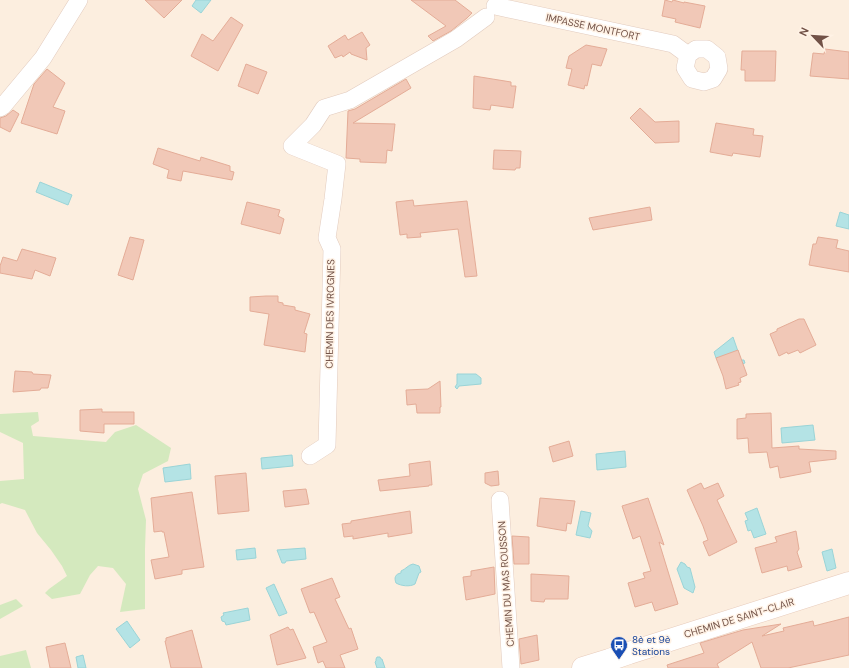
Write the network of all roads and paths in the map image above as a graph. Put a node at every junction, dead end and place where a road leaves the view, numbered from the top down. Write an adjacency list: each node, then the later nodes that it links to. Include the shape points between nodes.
1 (79, 0): 4 (street, via 42,58)
2 (490, 14): 3 (street, IMPASSE MONTFORT, via 673,44); 5 (street, CHEMIN DES IVROGNES, via 456,39 350,100 324,108 313,125 292,146 337,164 327,238 332,249 327,445)
3 (688, 55)
4 (0, 108)
5 (310, 456)
6 (500, 500): 9 (street, CHEMIN DU MAS ROUSSON)
7 (849, 583): 8 (street, CHEMIN DE SAINT-CLAIR, via 628,652)
8 (609, 664): 10 (street, CHEMIN DE SAINT-CLAIR)
9 (511, 668)
10 (583, 668)

